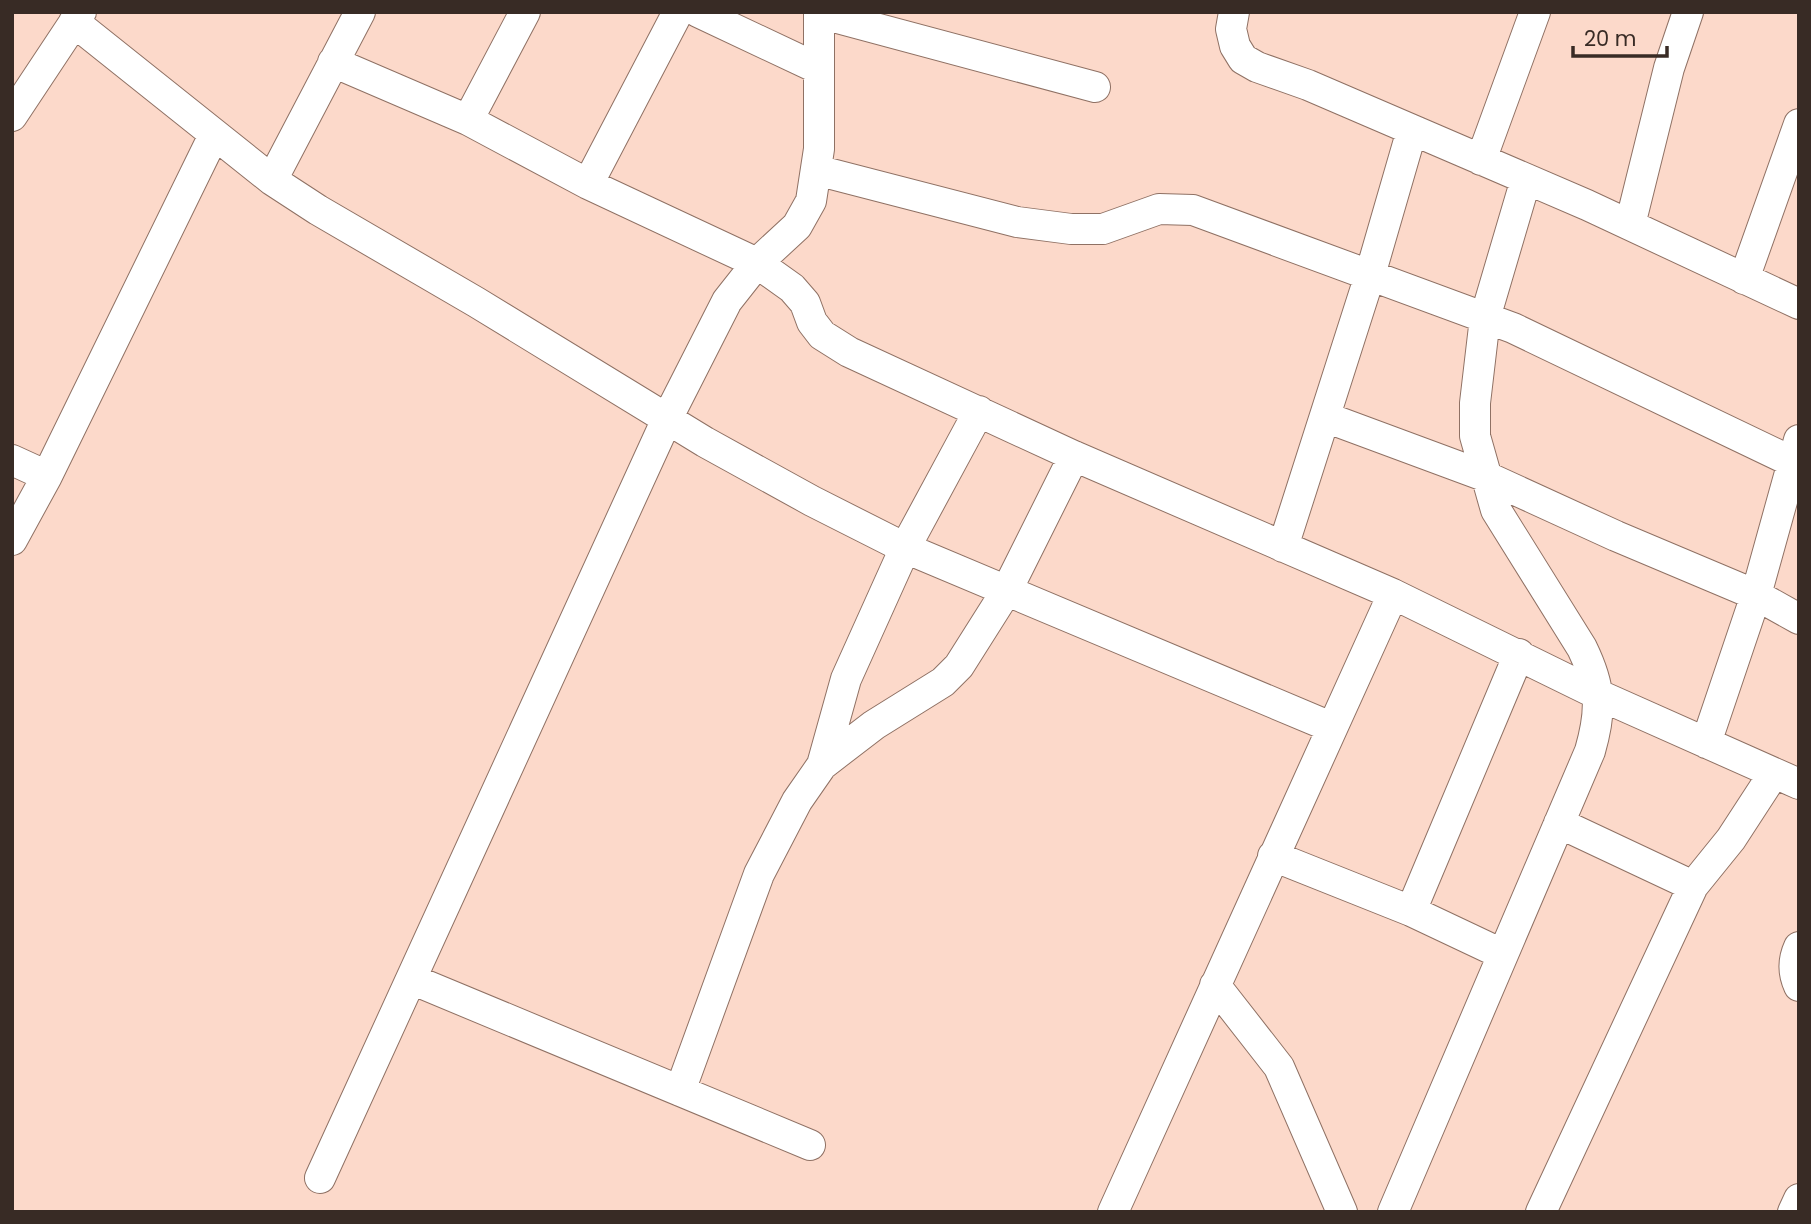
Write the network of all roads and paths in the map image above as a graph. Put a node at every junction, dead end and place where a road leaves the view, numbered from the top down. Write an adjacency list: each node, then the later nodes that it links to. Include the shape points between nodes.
1 (360, 12): 10 (street)
2 (525, 12): 14 (street)
3 (678, 12): 22 (street)
4 (698, 12): 11 (street)
5 (1234, 12): 16 (street, via 1231,29 1244,59)
6 (1535, 12): 18 (street)
7 (1688, 12): 23 (street, via 1669,68)
8 (820, 13): 11 (street); 12 (street)
9 (77, 17): 13 (street); 17 (street)
10 (333, 62): 14 (street); 21 (street)
11 (819, 69): 19 (street)
12 (1095, 87)
13 (12, 116)
14 (468, 120): 22 (street)
15 (1799, 124): 26 (street)
16 (1412, 130): 18 (street); 25 (street)
17 (214, 135): 21 (street); 35 (street)
18 (1481, 160): 20 (street)
19 (816, 170): 24 (street, via 805,214); 25 (street, via 1017,222 1071,229 1103,229 1159,209 1193,210)
20 (1526, 179): 23 (street); 28 (street)
21 (272, 180): 31 (street)
22 (588, 184): 24 (street)
23 (1630, 225): 26 (street)
24 (757, 263): 29 (street, via 792,288 822,335 849,352); 31 (street, via 727,301)
25 (1370, 275): 28 (street); 30 (street)
26 (1744, 279): 27 (street)
27 (1799, 304)
28 (1485, 318): 33 (street); 36 (street, via 1475,436)
29 (979, 411): 32 (street); 39 (street)
30 (1325, 417): 36 (street); 38 (street)
31 (667, 418): 39 (street); 56 (street)
32 (1074, 456): 38 (street); 40 (street)
33 (1796, 456): 42 (street)
34 (12, 460): 35 (street)
35 (47, 476): 37 (street)
36 (1487, 477): 42 (street); 45 (street, via 1496,510 1582,648)
37 (12, 540)
38 (1283, 547): 41 (street)
39 (905, 548): 40 (street); 48 (street, via 846,679)
40 (1007, 590): 46 (street); 48 (street, via 959,666 943,682)
41 (1393, 594): 44 (street); 46 (street)
42 (1756, 595): 43 (street); 47 (street)
43 (1799, 619)
44 (1519, 654): 45 (street); 53 (street)
45 (1599, 695): 47 (street); 50 (street, via 1596,732)
46 (1331, 727): 51 (street)
47 (1706, 743): 49 (street)
48 (822, 765): 59 (street, via 760,874)
49 (1786, 779): 52 (street)
50 (1559, 823): 52 (street); 55 (street)
51 (1273, 856): 53 (street); 57 (street)
52 (1693, 886): 66 (street)
53 (1411, 911): 55 (street)
54 (1799, 947): 58 (street, via 1794,975)
55 (1502, 954): 65 (street)
56 (411, 979): 59 (street); 61 (street)
57 (1215, 985): 63 (street); 64 (street, via 1279,1067)
58 (1799, 986)
59 (680, 1091): 60 (street)
60 (810, 1145)
61 (320, 1178)
62 (1799, 1199): 67 (street)
63 (1113, 1212)
64 (1342, 1212)
65 (1393, 1212)
66 (1541, 1212)
67 (1793, 1212)

